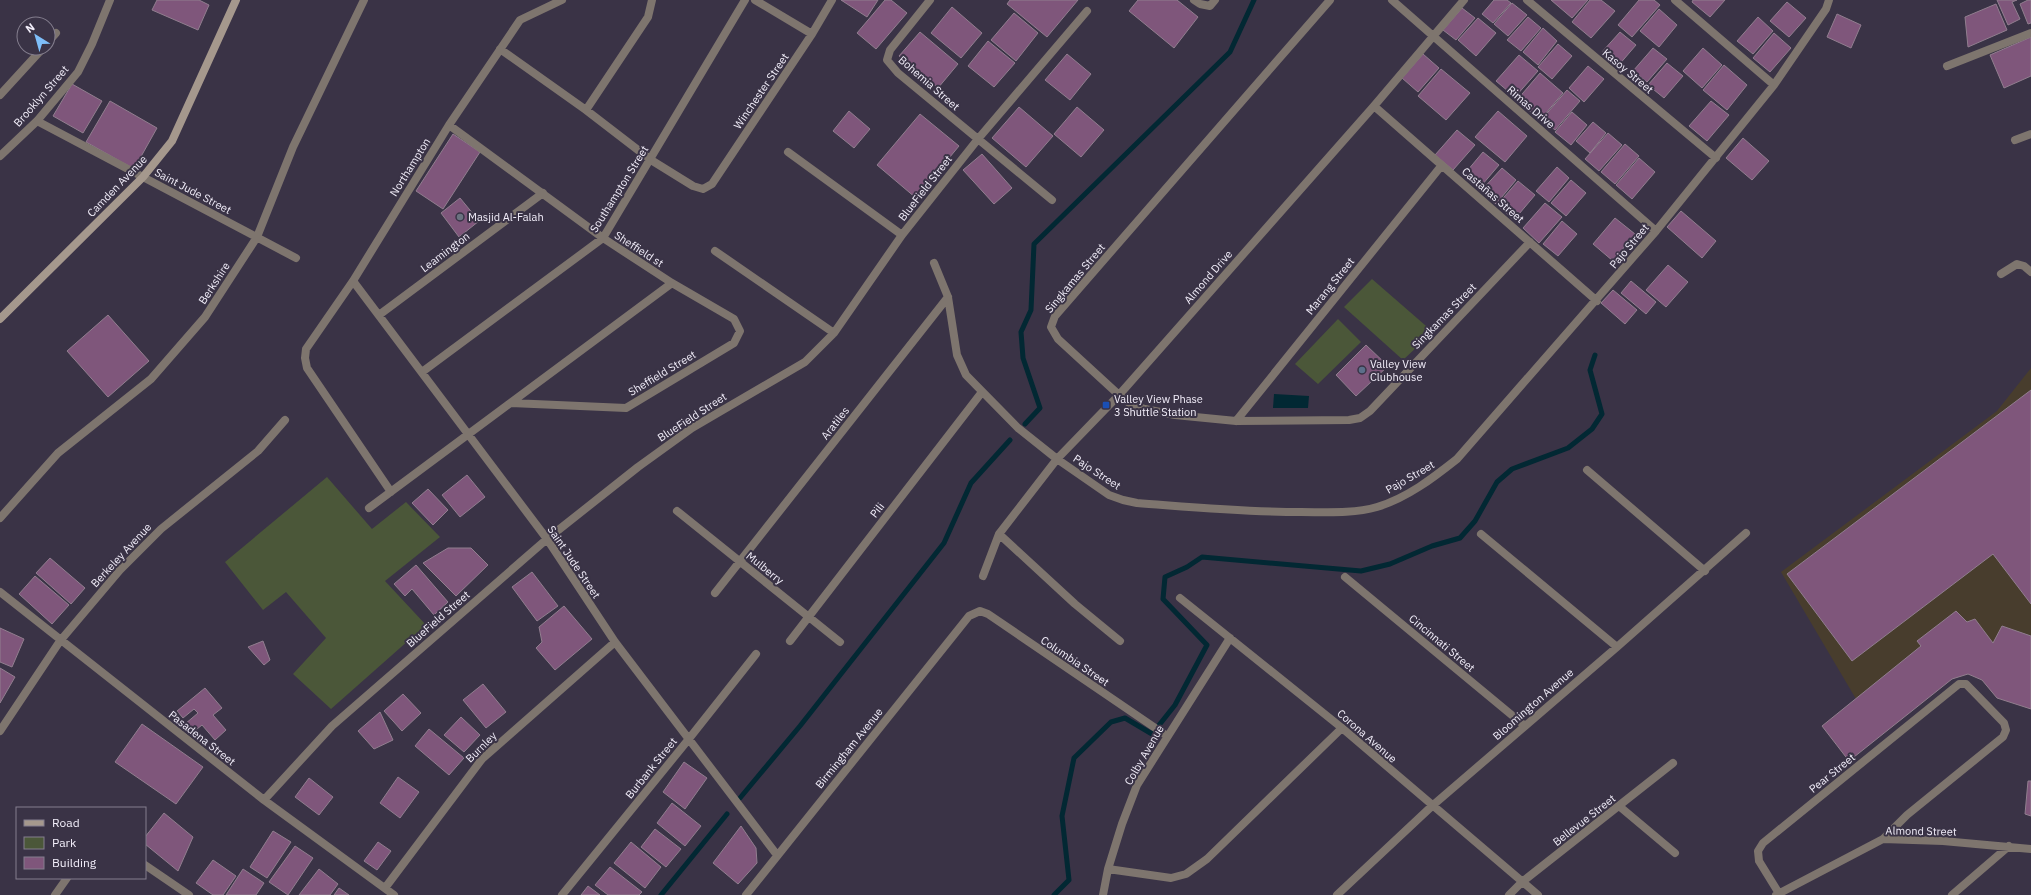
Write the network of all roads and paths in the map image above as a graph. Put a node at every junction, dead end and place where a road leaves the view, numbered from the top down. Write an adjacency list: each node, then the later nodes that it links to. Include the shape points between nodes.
1 (110, 0): 29 (street, Brooklyn Street, via 78,72)
2 (236, 0): 39 (street, Camden Avenue, via 172,141)
3 (364, 0): 44 (street, Berkshire, via 293,147)
4 (562, 0): 22 (street, Northampton, via 520,20)
5 (652, 0): 28 (street, via 648,17)
6 (745, 0): 37 (street, Southampton Street)
7 (755, 0): 20 (street)
8 (832, 0): 20 (street, Winchester Street)
9 (930, 0): 32 (street, Bohemia Street, via 890,50 887,60 898,73)
10 (1194, 0): 11 (street, via 1210,6)
11 (1216, 0)
12 (1330, 0): 62 (street, Singkamas Street, via 1055,316 1051,327 1058,339)
13 (1392, 0): 21 (street, Rimas Drive)
14 (1464, 0): 21 (street, Almond Drive)
15 (1527, 0): 36 (street, Kasoy Street)
16 (1675, 0): 25 (street)
17 (1829, 0): 25 (street, Pajo Street, via 1826,10)
18 (1087, 11): 32 (street, BlueField Street)
19 (2031, 33): 24 (street)
20 (812, 34): 37 (street, Winchester Street, via 712,184 703,189 693,186)
21 (1433, 36): 27 (street, Almond Drive); 42 (street, Rimas Drive)
22 (500, 49): 28 (street); 30 (street, Northampton)
23 (35, 56): 26 (street)
24 (1947, 66)
25 (1774, 85): 36 (street, Pajo Street)
26 (0, 96)
27 (1374, 106): 38 (street, Castañas Street); 62 (street, Almond Drive)
28 (586, 110): 37 (street)
29 (37, 121): 35 (street, Brooklyn Street); 39 (street, Saint Jude Street)
30 (449, 125): 40 (street, Sheffield st); 52 (street, Northampton)
31 (2031, 134): 33 (street)
32 (978, 139): 41 (street); 43 (street, BlueField Street)
33 (2015, 140)
34 (788, 152): 43 (street)
35 (0, 156)
36 (1716, 158): 42 (street, Pajo Street)
37 (651, 160): 45 (street, Southampton Street)
38 (1442, 165): 46 (street, Castañas Street); 65 (street, Marang Street)
39 (144, 178): 44 (street, Saint Jude Street); 57 (street, Camden Avenue)
40 (543, 193): 45 (street, Sheffield st); 56 (street, Leamington)
41 (1052, 200)
42 (1656, 231): 55 (street, Pajo Street)
43 (902, 235): 59 (street, BlueField Street)
44 (257, 237): 48 (street, Saint Jude Street); 72 (street, Berkshire, via 205,317 151,379 58,453)
45 (603, 238): 53 (street, Sheffield st); 60 (street, Southampton Street)
46 (1530, 242): 55 (street, Castañas Street); 65 (street, Singkamas Street, via 1370,411 1360,418)
47 (715, 251): 59 (street)
48 (296, 258)
49 (934, 263): 54 (street, Pajo Street)
50 (2031, 272): 51 (street, via 2017,264)
51 (2001, 274)
52 (353, 281): 56 (street, Saint Jude Street); 69 (street, Northampton, via 306,349 305,358 308,368)
53 (672, 283): 58 (street, Sheffield st, via 734,319); 63 (street)
54 (948, 297): 61 (street, Pajo Street, via 957,355 966,375); 77 (street, Aratiles)
55 (1597, 301): 67 (street, Pajo Street, via 1458,459 1427,482 1376,507 1342,512 1244,512 1137,503 1109,495)
56 (379, 315): 60 (street, Saint Jude Street)
57 (0, 319)
58 (740, 331): 63 (street, Sheffield Street, via 734,342 626,408)
59 (834, 333): 76 (street, BlueField Street, via 805,362 692,428)
60 (422, 372): 66 (street, Saint Jude Street)
61 (982, 392): 67 (street, Pajo Street, via 1018,428); 85 (street, Pili)
62 (1119, 395): 65 (street, Singkamas Street, via 1132,405 1145,409 1175,415); 67 (street, Almond Drive)
63 (511, 403): 66 (street)
64 (285, 420): 87 (street, Berkeley Avenue, via 252,456 161,529 120,570)
65 (1236, 421)
66 (468, 434): 69 (street); 76 (street, Saint Jude Street)
67 (1057, 459): 74 (street, Almond Drive)
68 (1587, 470): 78 (street)
69 (390, 492): 70 (street)
70 (369, 508)
71 (677, 511): 77 (street, Mulberry)
72 (0, 518)
73 (1746, 533): 78 (street, Bloomington Avenue)
74 (999, 534): 79 (street, Almond Drive); 91 (street)
75 (1481, 534): 92 (street)
76 (547, 539): 89 (street, Saint Jude Street); 100 (street, BlueField Street, via 332,726)
77 (740, 562): 82 (street, Aratiles); 85 (street, Mulberry)
78 (1705, 571): 92 (street, Bloomington Avenue)
79 (983, 576)
80 (1345, 577): 94 (street, Cincinnati Street)
81 (0, 592): 87 (street, Pasadena Street)
82 (715, 593)
83 (1180, 598): 86 (street, Corona Avenue)
84 (969, 616): 97 (street, Columbia Street, via 980,611 988,614); 107 (street, Birmingham Avenue)
85 (809, 618): 88 (street, Pili); 90 (street, Mulberry)
86 (1230, 638): 95 (street, Corona Avenue); 97 (street, Colby Avenue)
87 (60, 641): 96 (street, Berkeley Avenue); 100 (street, Pasadena Street)
88 (790, 641)
89 (615, 642): 98 (street, Saint Jude Street); 112 (street, Burnley, via 482,759)
90 (840, 642)
91 (1120, 642)
92 (1617, 647): 94 (street, Bloomington Avenue)
93 (756, 654): 98 (street, Burbank Street)
94 (1525, 726): 101 (street, Bloomington Avenue)
95 (1342, 728): 101 (street, Corona Avenue); 109 (street, via 1207,859 1186,874 1171,878)
96 (0, 731)
97 (1167, 736): 109 (street, Colby Avenue, via 1137,785)
98 (688, 740): 107 (street, Saint Jude Street); 117 (street, Burbank Street)
99 (1673, 763): 102 (street, Bellevue Street)
100 (264, 800): 112 (street, Pasadena Street)
101 (1432, 806): 111 (street, Corona Avenue); 120 (street, Bloomington Avenue)
102 (1619, 806): 106 (street); 111 (street, Bellevue Street)
103 (1883, 839): 104 (street, Almond Street); 113 (street, Almond Street); 113 (street, Pear Street, via 1907,815 2003,736 2006,730 2004,723 1966,684 1959,684 1763,843 1758,851 1759,861)
104 (2009, 846): 105 (street, Almond Street); 123 (street)
105 (2031, 849)
106 (1674, 853)
107 (777, 855): 118 (street, Birmingham Avenue)
108 (146, 866): 115 (street)
109 (1108, 869): 119 (street, Colby Avenue)
110 (66, 879): 114 (street)
111 (1522, 882): 121 (street, Bellevue Street); 122 (street, Corona Avenue)
112 (385, 888): 116 (street, Pasadena Street)
113 (1778, 894)
114 (56, 895)
115 (189, 895)
116 (394, 895)
117 (562, 895)
118 (746, 895)
119 (1103, 895)
120 (1338, 895)
121 (1509, 895)
122 (1538, 895)
123 (1952, 895)

